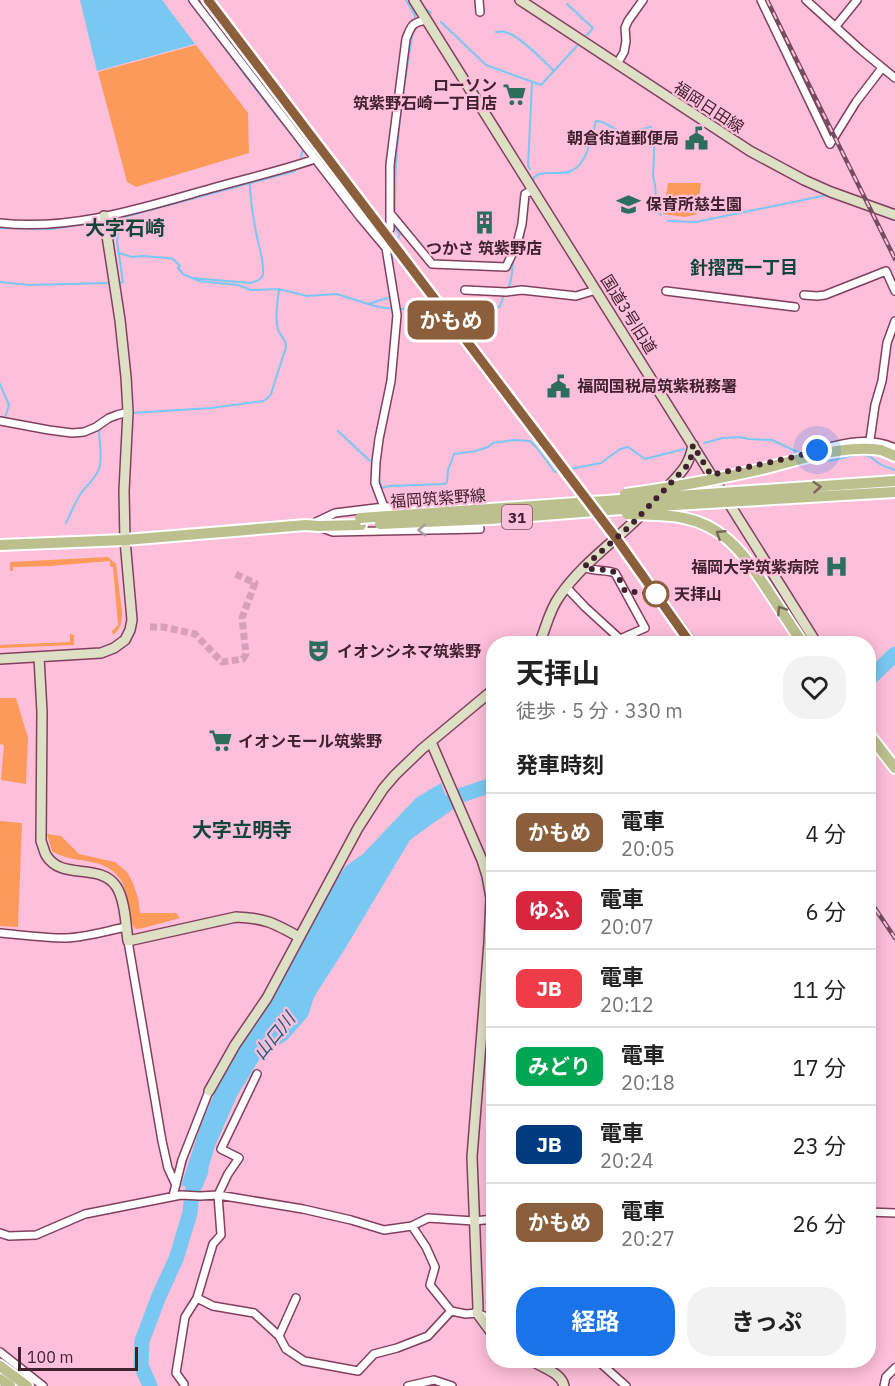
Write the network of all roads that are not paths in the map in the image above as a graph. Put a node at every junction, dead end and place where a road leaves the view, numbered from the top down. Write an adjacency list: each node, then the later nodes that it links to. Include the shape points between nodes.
1 (193, 0): 15 (street)
2 (414, 0): 10 (street, 国道3号旧道)
3 (479, 0): 9 (street)
4 (520, 0): 12 (street, 福岡日田線)
5 (643, 0): 12 (street, via 625,28 624,52)
6 (761, 0): 13 (street, via 830,144)
7 (806, 0): 11 (street)
8 (857, 0): 11 (street)
9 (480, 12)
10 (427, 20): 16 (street, 国道3号旧道); 17 (street, via 410,27 406,39 390,165)
11 (836, 26): 13 (street)
12 (617, 64): 18 (street, 福岡日田線, via 750,151 831,192)
13 (882, 68): 14 (street)
14 (895, 78)
15 (315, 159): 19 (street); 21 (street)
16 (533, 190): 17 (street, via 525,194 517,244 506,267 432,264); 23 (street, 国道3号旧道)
17 (390, 213): 21 (street, via 390,229)
18 (895, 215)
19 (104, 216): 20 (street, via 43,224); 29 (street, via 120,320)
20 (0, 224)
21 (381, 241): 39 (street, via 386,248 397,315 391,381 376,462 375,483)
22 (465, 290): 23 (street, via 522,290 576,297)
23 (596, 290): 32 (street, 国道3号旧道)
24 (666, 291): 27 (street)
25 (895, 291): 26 (street, via 886,272 825,295)
26 (804, 295)
27 (795, 307)
28 (895, 321): 31 (street, via 887,343)
29 (128, 412): 30 (street, via 84,432 72,433); 43 (street)
30 (0, 421)
31 (870, 440): 33 (street); 35 (street)
32 (693, 445): 35 (street, 国道3号旧道); 45 (street, via 686,467)
33 (895, 447)
34 (895, 456): 38 (main road, bridge, via 881,450 844,450 697,482)
35 (711, 475): 51 (street, 国道3号旧道)
36 (895, 482): 38 (main road, 福岡筑紫野線 / 31, one-way to 36, bridge)
37 (895, 492): 40 (main road, 福岡筑紫野線 / 31, bridge)
38 (548, 506): 41 (main road, 福岡筑紫野線 / 31, bridge)
39 (384, 507): 42 (street, via 335,513); 42 (street, one-way to 42, via 478,504 480,529 333,532)
40 (583, 512): 41 (main road, 福岡筑紫野線 / 31, bridge, via 490,519); 50 (main road, one-way to 40, bridge, via 739,550 710,528 672,517)
41 (361, 521): 42 (main road, 福岡筑紫野線 / 31)
42 (314, 524): 43 (main road, 福岡筑紫野線 / 31)
43 (125, 540): 44 (main road, 福岡筑紫野線 / 31); 52 (street, via 132,620 124,640 101,653)
44 (0, 545)
45 (584, 567): 46 (street); 49 (street, via 615,573 645,628)
46 (567, 588): 47 (street, via 558,597); 48 (street)
47 (541, 636)
48 (617, 636)
49 (627, 636)
50 (799, 636)
51 (812, 636)
52 (39, 657): 53 (street); 60 (street, via 41,841 54,864 66,870 94,873 115,884)
53 (0, 659)
54 (486, 696): 56 (street)
55 (876, 738): 58 (street)
56 (431, 742): 59 (street); 62 (street, via 382,789)
57 (876, 743): 58 (main road)
58 (895, 768)
59 (486, 873)
60 (126, 927): 61 (street, via 67,938); 63 (street)
61 (0, 933)
62 (299, 937): 63 (street, via 272,922 236,917); 66 (street, via 267,998)
63 (128, 941): 67 (street, via 162,1141)
64 (486, 978): 73 (street, via 473,1129)
65 (257, 1074): 69 (street, via 221,1149 239,1158)
66 (209, 1091): 67 (street)
67 (176, 1185): 68 (street)
68 (177, 1195): 69 (street); 75 (street, via 85,1214 36,1235)
69 (218, 1195): 74 (street, via 303,1209 384,1230); 76 (street, via 221,1235 213,1244)
70 (876, 1212): 71 (street)
71 (895, 1213)
72 (486, 1220): 73 (street)
73 (474, 1221): 74 (street, via 428,1218); 79 (street)
74 (412, 1226): 78 (street, via 435,1266 430,1285)
75 (0, 1233)
76 (197, 1298): 82 (street, via 213,1306 254,1313); 89 (street, via 185,1317 176,1373)
77 (296, 1298): 82 (street)
78 (451, 1311): 79 (street); 82 (street, via 428,1336 374,1354 358,1371 304,1361 286,1349)
79 (477, 1313): 80 (street); 81 (street)
80 (486, 1317)
81 (486, 1325)
82 (279, 1336)
83 (0, 1352): 93 (street)
84 (0, 1366): 92 (main road)
85 (544, 1368): 96 (street, via 560,1378)
86 (606, 1368): 97 (street)
87 (895, 1368): 98 (street)
88 (0, 1379): 91 (main road)
89 (184, 1384)
90 (420, 1384): 94 (street); 95 (street, via 434,1380)
91 (10, 1386)
92 (27, 1386)
93 (43, 1386)
94 (408, 1386)
95 (452, 1386)
96 (564, 1386)
97 (626, 1386)
98 (884, 1386)

